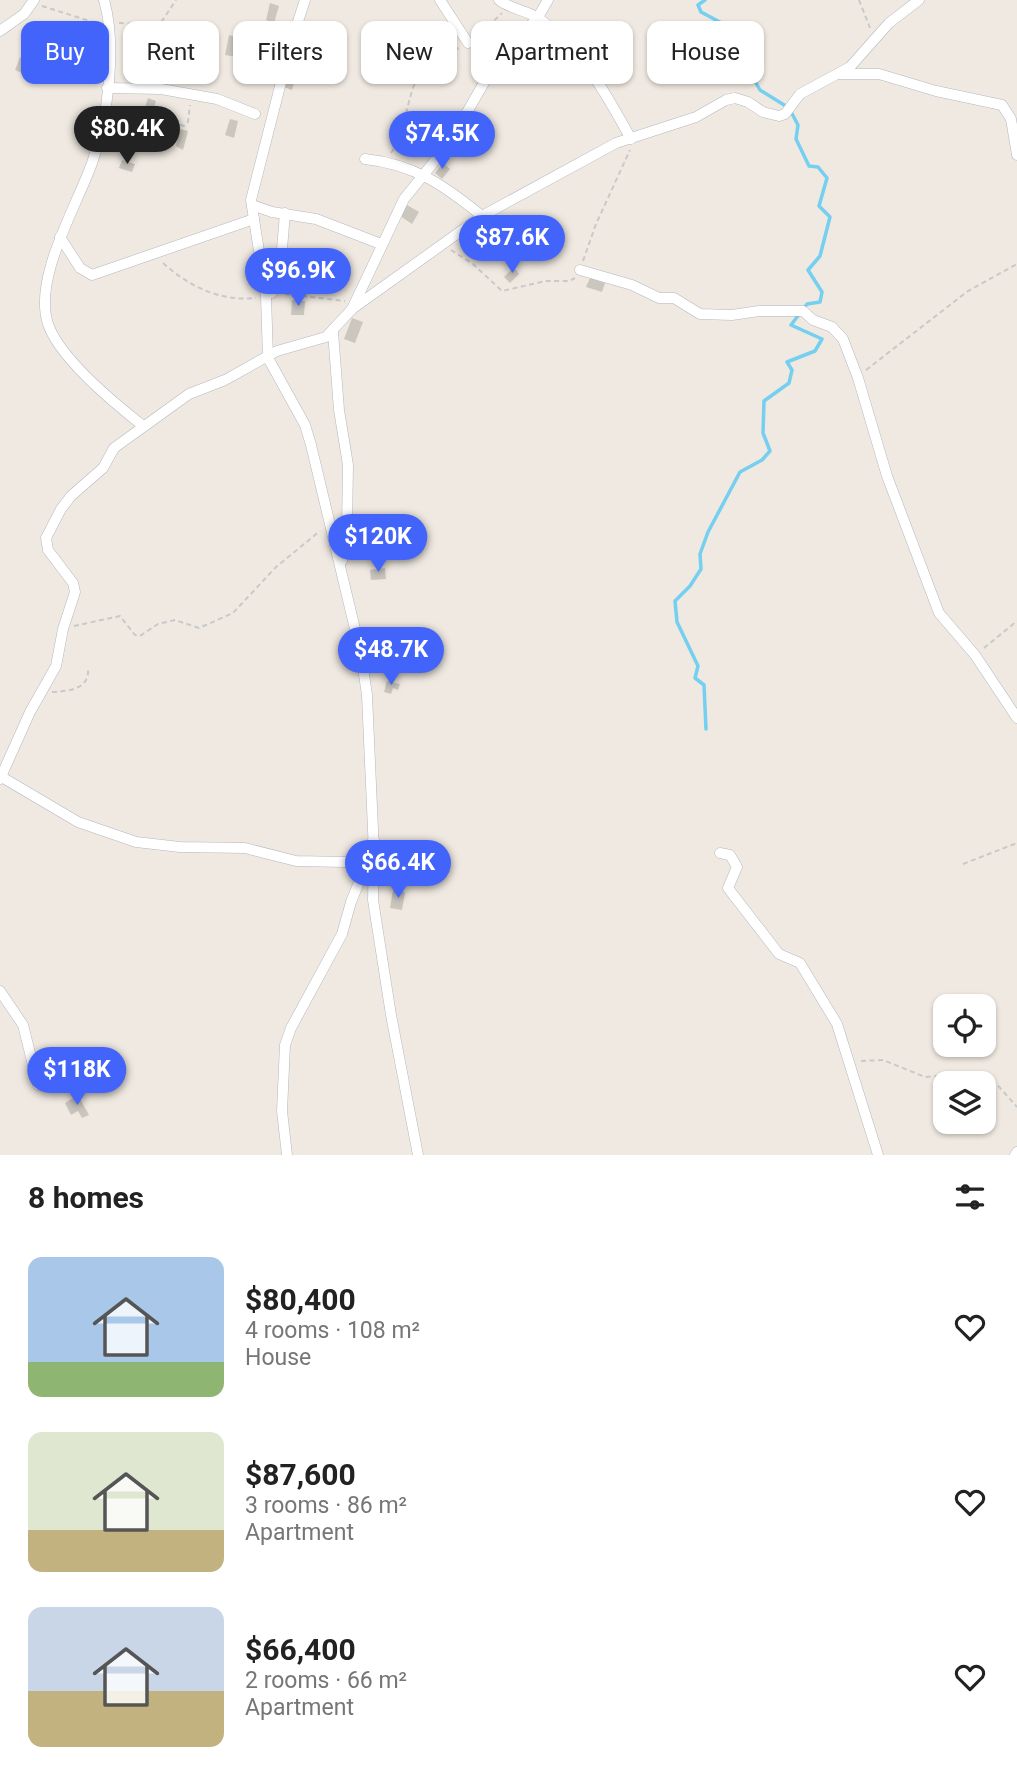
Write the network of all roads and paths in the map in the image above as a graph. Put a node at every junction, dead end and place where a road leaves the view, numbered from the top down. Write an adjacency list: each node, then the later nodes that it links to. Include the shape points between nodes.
1 (34, 0): 10 (street, via 24,14)
2 (104, 0): 14 (street, via 110,47)
3 (305, 0): 23 (street)
4 (440, 0): 12 (street)
5 (548, 0): 9 (street)
6 (859, 0): 11 (path)
7 (919, 0): 11 (street)
8 (502, 3): 9 (street); 12 (path, via 500,16)
9 (537, 17): 18 (street, via 578,55); 22 (street, via 493,66 450,142)
10 (0, 31)
11 (876, 38): 13 (street, via 858,60)
12 (468, 43): 21 (path, via 422,68 399,142)
13 (838, 74): 18 (street, via 800,94 779,116 735,98); 19 (street, via 879,74 936,92 1002,105 1011,119)
14 (107, 88): 15 (street, via 151,87); 27 (street, via 96,151)
15 (186, 94): 16 (street, via 225,101); 17 (path, via 191,111 187,125)
16 (255, 114)
17 (156, 117)
18 (631, 139): 25 (street, via 594,153); 32 (path, via 625,166 596,224)
19 (1017, 155)
20 (365, 159): 21 (street)
21 (386, 161): 22 (street)
22 (423, 176): 25 (street, via 439,182); 28 (street, via 404,199)
23 (252, 205): 24 (street); 26 (street)
24 (285, 213): 28 (street, via 316,219); 33 (street, via 280,273)
25 (482, 216): 29 (street)
26 (254, 219): 30 (street); 33 (street)
27 (60, 237): 30 (street, via 80,268 92,275); 38 (street, via 43,300 49,327 76,366)
28 (380, 244): 34 (street)
29 (440, 245): 32 (path, via 473,264 502,291 569,281); 34 (street)
30 (154, 253): 33 (path, via 178,275 203,289 240,300)
31 (1017, 264): 37 (path, via 968,291)
32 (580, 270): 37 (street, via 659,298 674,298 700,314 803,311 832,327 843,339)
33 (269, 295): 34 (path); 36 (street)
34 (353, 305): 35 (street)
35 (333, 332): 36 (street); 40 (street, via 348,465)
36 (268, 358): 38 (street, via 189,394); 39 (street, via 305,425)
37 (858, 378): 43 (street, via 879,454 933,600)
38 (142, 425): 42 (street, via 114,448 103,468 71,496 46,538 48,550 75,592)
39 (329, 523): 40 (street); 42 (path, via 276,567 233,613 209,625 199,628 175,620 140,636 120,616)
40 (342, 571): 48 (street, via 368,695)
41 (1017, 621): 43 (path)
42 (63, 629): 45 (street, via 60,657)
43 (975, 655): 46 (street)
44 (88, 668): 45 (path, via 85,684)
45 (41, 693): 47 (street)
46 (1017, 718)
47 (0, 777): 48 (street, via 78,822 136,842 244,848 296,862 331,863 358,859)
48 (373, 840): 52 (street)
49 (1017, 843): 51 (path)
50 (720, 853): 54 (street, via 730,855 737,867 728,888 775,950 800,963 838,1024)
51 (963, 863)
52 (373, 864): 57 (street, via 365,870 342,934 285,1045 282,1111); 58 (street, via 382,965)
53 (0, 991): 55 (street, via 23,1025)
54 (850, 1063): 56 (path, via 878,1059 918,1076 987,1077); 59 (street)
55 (37, 1085)
56 (1017, 1107)
57 (286, 1155)
58 (418, 1155)
59 (878, 1155)

